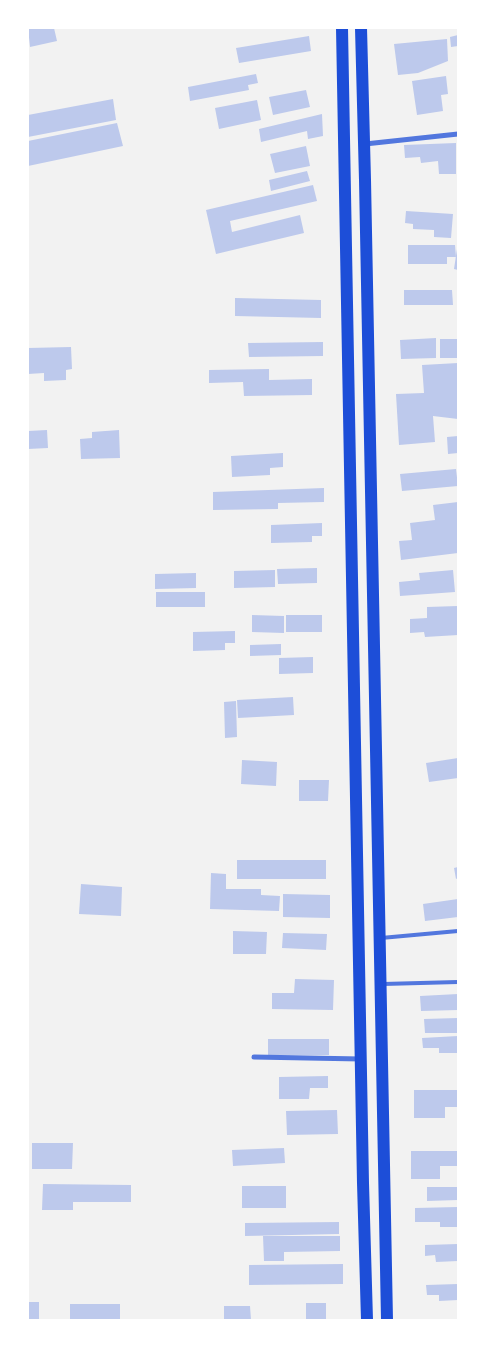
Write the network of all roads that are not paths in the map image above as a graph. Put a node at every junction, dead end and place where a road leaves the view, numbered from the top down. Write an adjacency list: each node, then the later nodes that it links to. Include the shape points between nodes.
1 (342, 28): 10 (highway)
2 (361, 28): 4 (highway)
3 (458, 134): 4 (street)
4 (363, 144): 6 (highway)
5 (458, 931): 6 (lane)
6 (379, 938): 8 (highway)
7 (458, 982): 8 (lane)
8 (380, 985): 12 (highway)
9 (254, 1057): 10 (street)
10 (361, 1059): 11 (highway)
11 (367, 1320)
12 (387, 1320)

